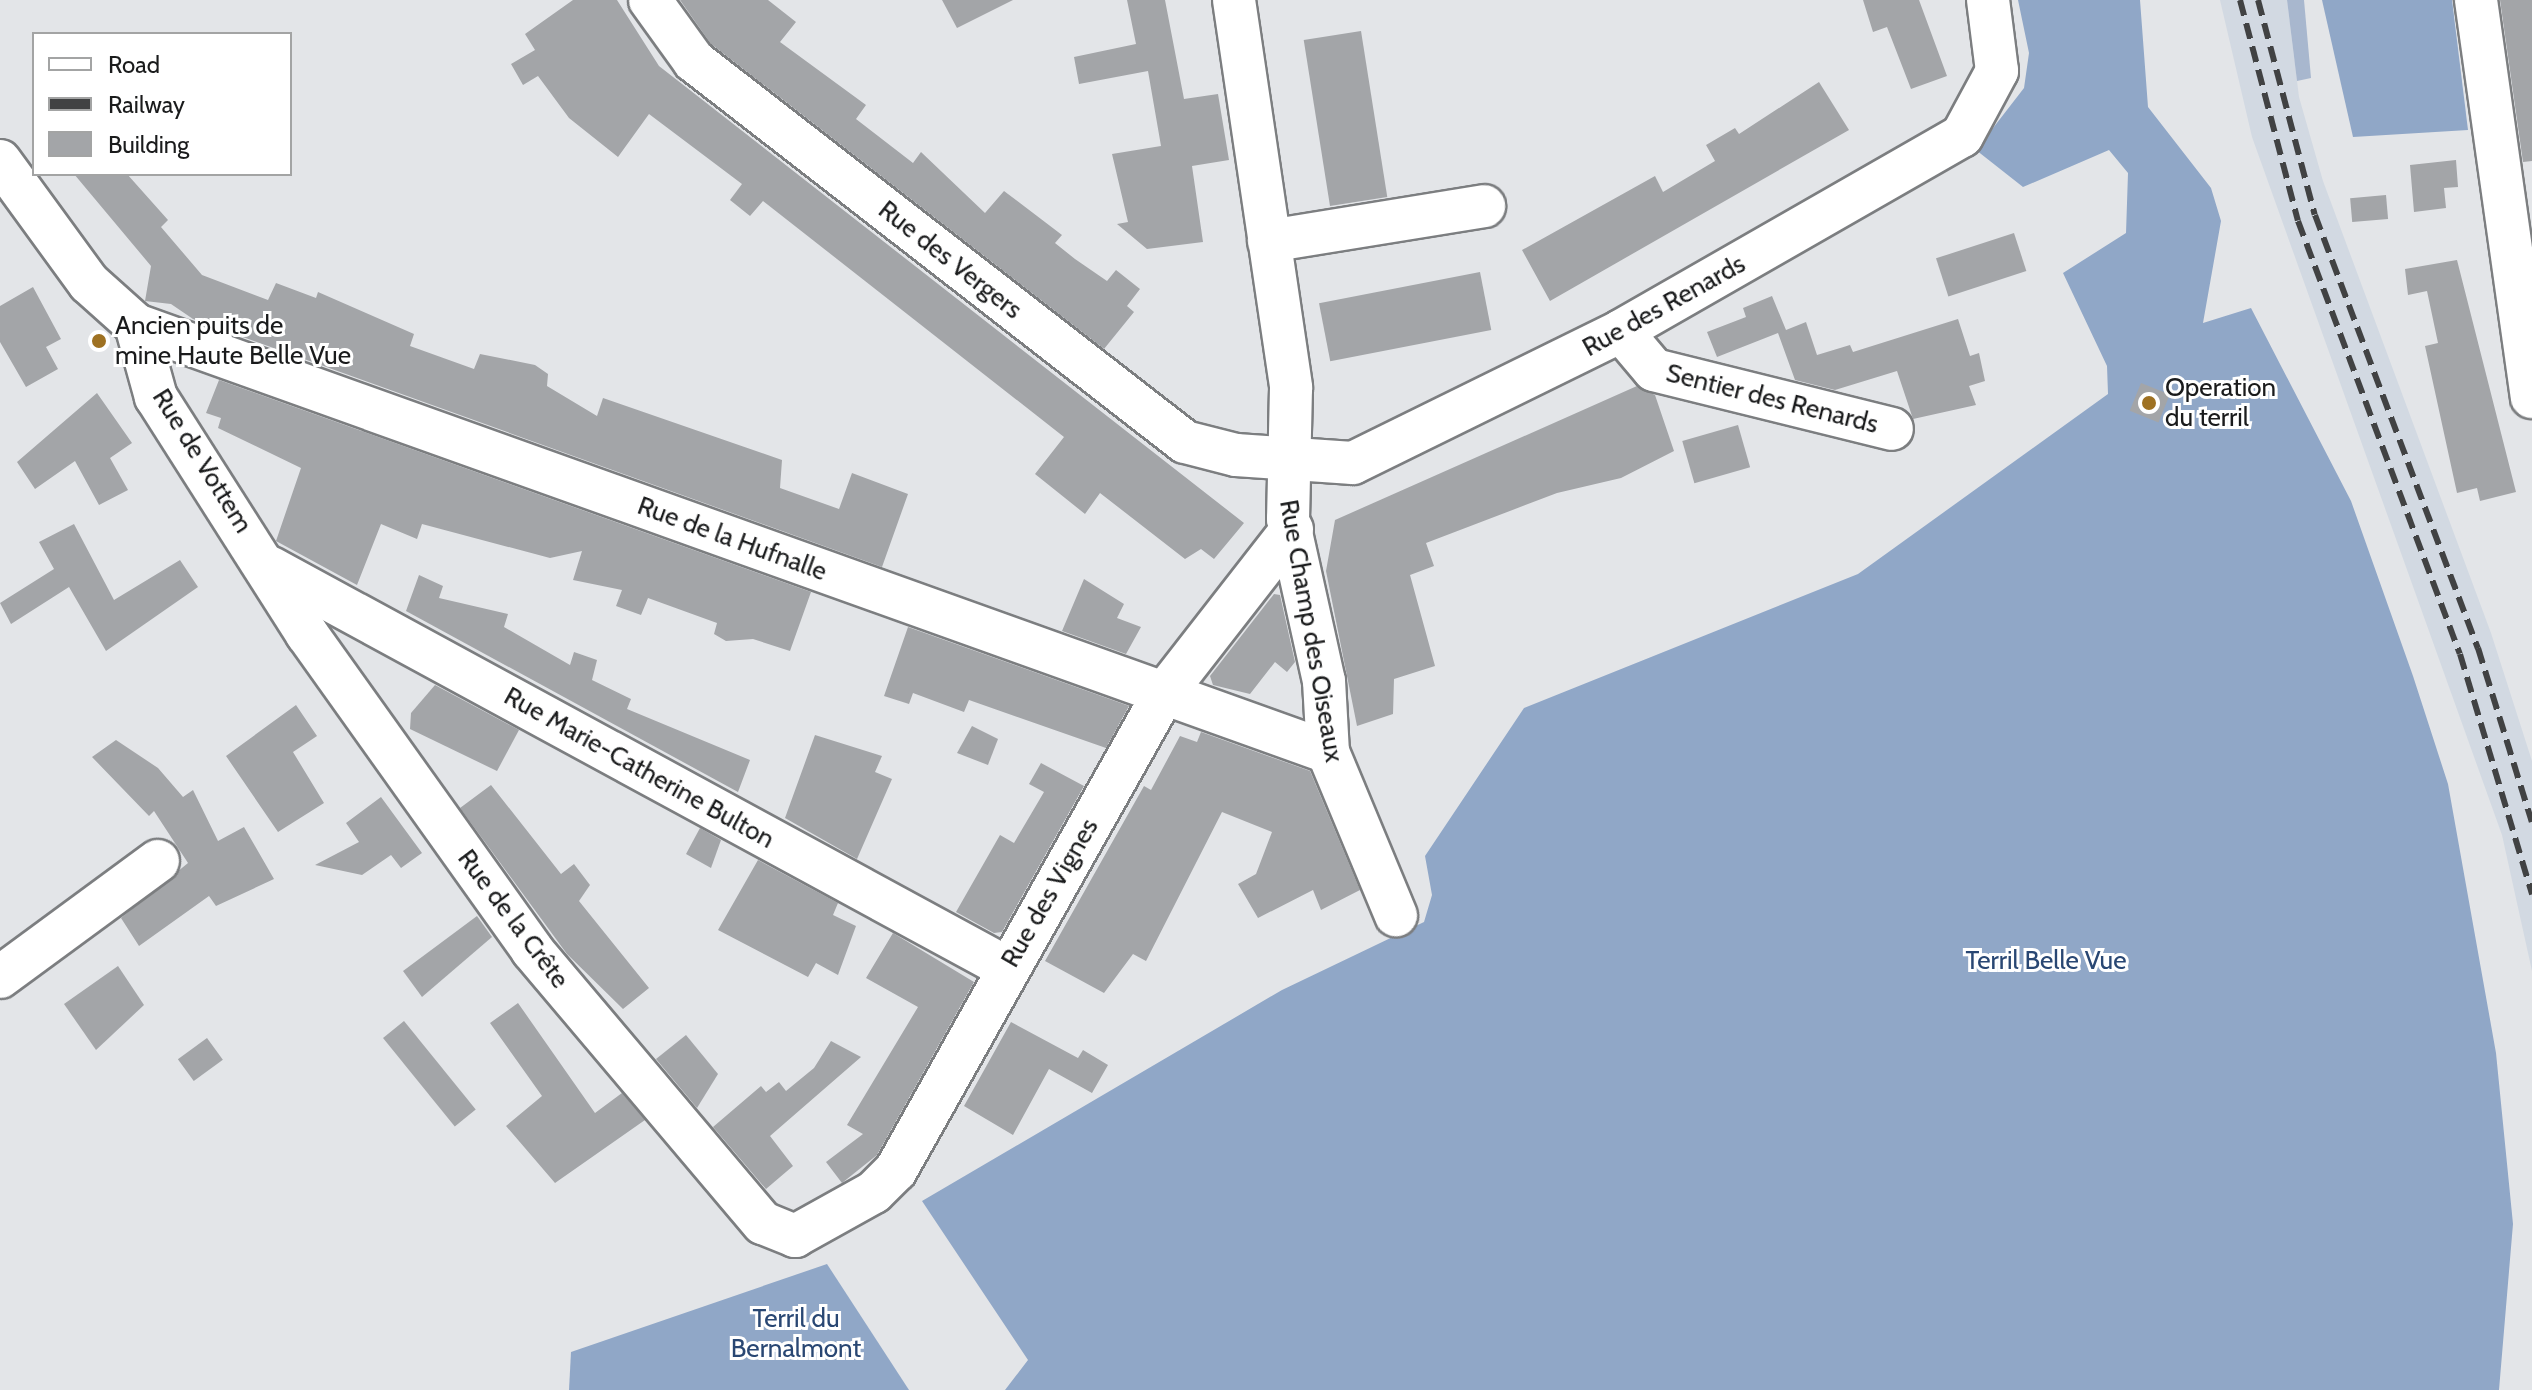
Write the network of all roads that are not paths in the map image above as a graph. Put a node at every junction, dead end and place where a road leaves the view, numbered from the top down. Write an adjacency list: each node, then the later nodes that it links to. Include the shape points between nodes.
1 (650, 0): 12 (street, Rue des Vergers, via 694,61 1185,442)
2 (1234, 0): 7 (street, Rue Champ des Oiseaux)
3 (1988, 0): 9 (street, Rue des Renards, via 1997,71 1962,136)
4 (2476, 0): 10 (street)
5 (0, 161): 8 (street, via 89,283)
6 (1484, 206): 7 (street)
7 (1269, 241): 12 (street, Rue Champ des Oiseaux, via 1291,388)
8 (136, 325): 14 (street, Rue de Vottem, via 156,397); 15 (street, Rue de la Hufnalle)
9 (1621, 331): 11 (street, Sentier des Renards, via 1654,370); 12 (street, Rue des Renards, via 1353,463)
10 (2530, 375)
11 (1892, 429)
12 (1286, 459): 13 (street, Rue Champ des Oiseaux)
13 (1292, 529): 15 (street, Rue des Vignes); 16 (street, Rue Champ des Oiseaux, via 1324,681)
14 (271, 568): 19 (street, Rue Marie-Catherine Bulton); 21 (street, Rue de la Crête, via 307,634 532,950 763,1223)
15 (1163, 695): 16 (street, Rue de la Hufnalle); 19 (street, Rue des Vignes)
16 (1328, 752): 18 (street, Rue Champ des Oiseaux)
17 (158, 861): 20 (street)
18 (1396, 915)
19 (1007, 968): 21 (street, Rue des Vignes, via 896,1170 874,1192)
20 (0, 977)
21 (795, 1236)

